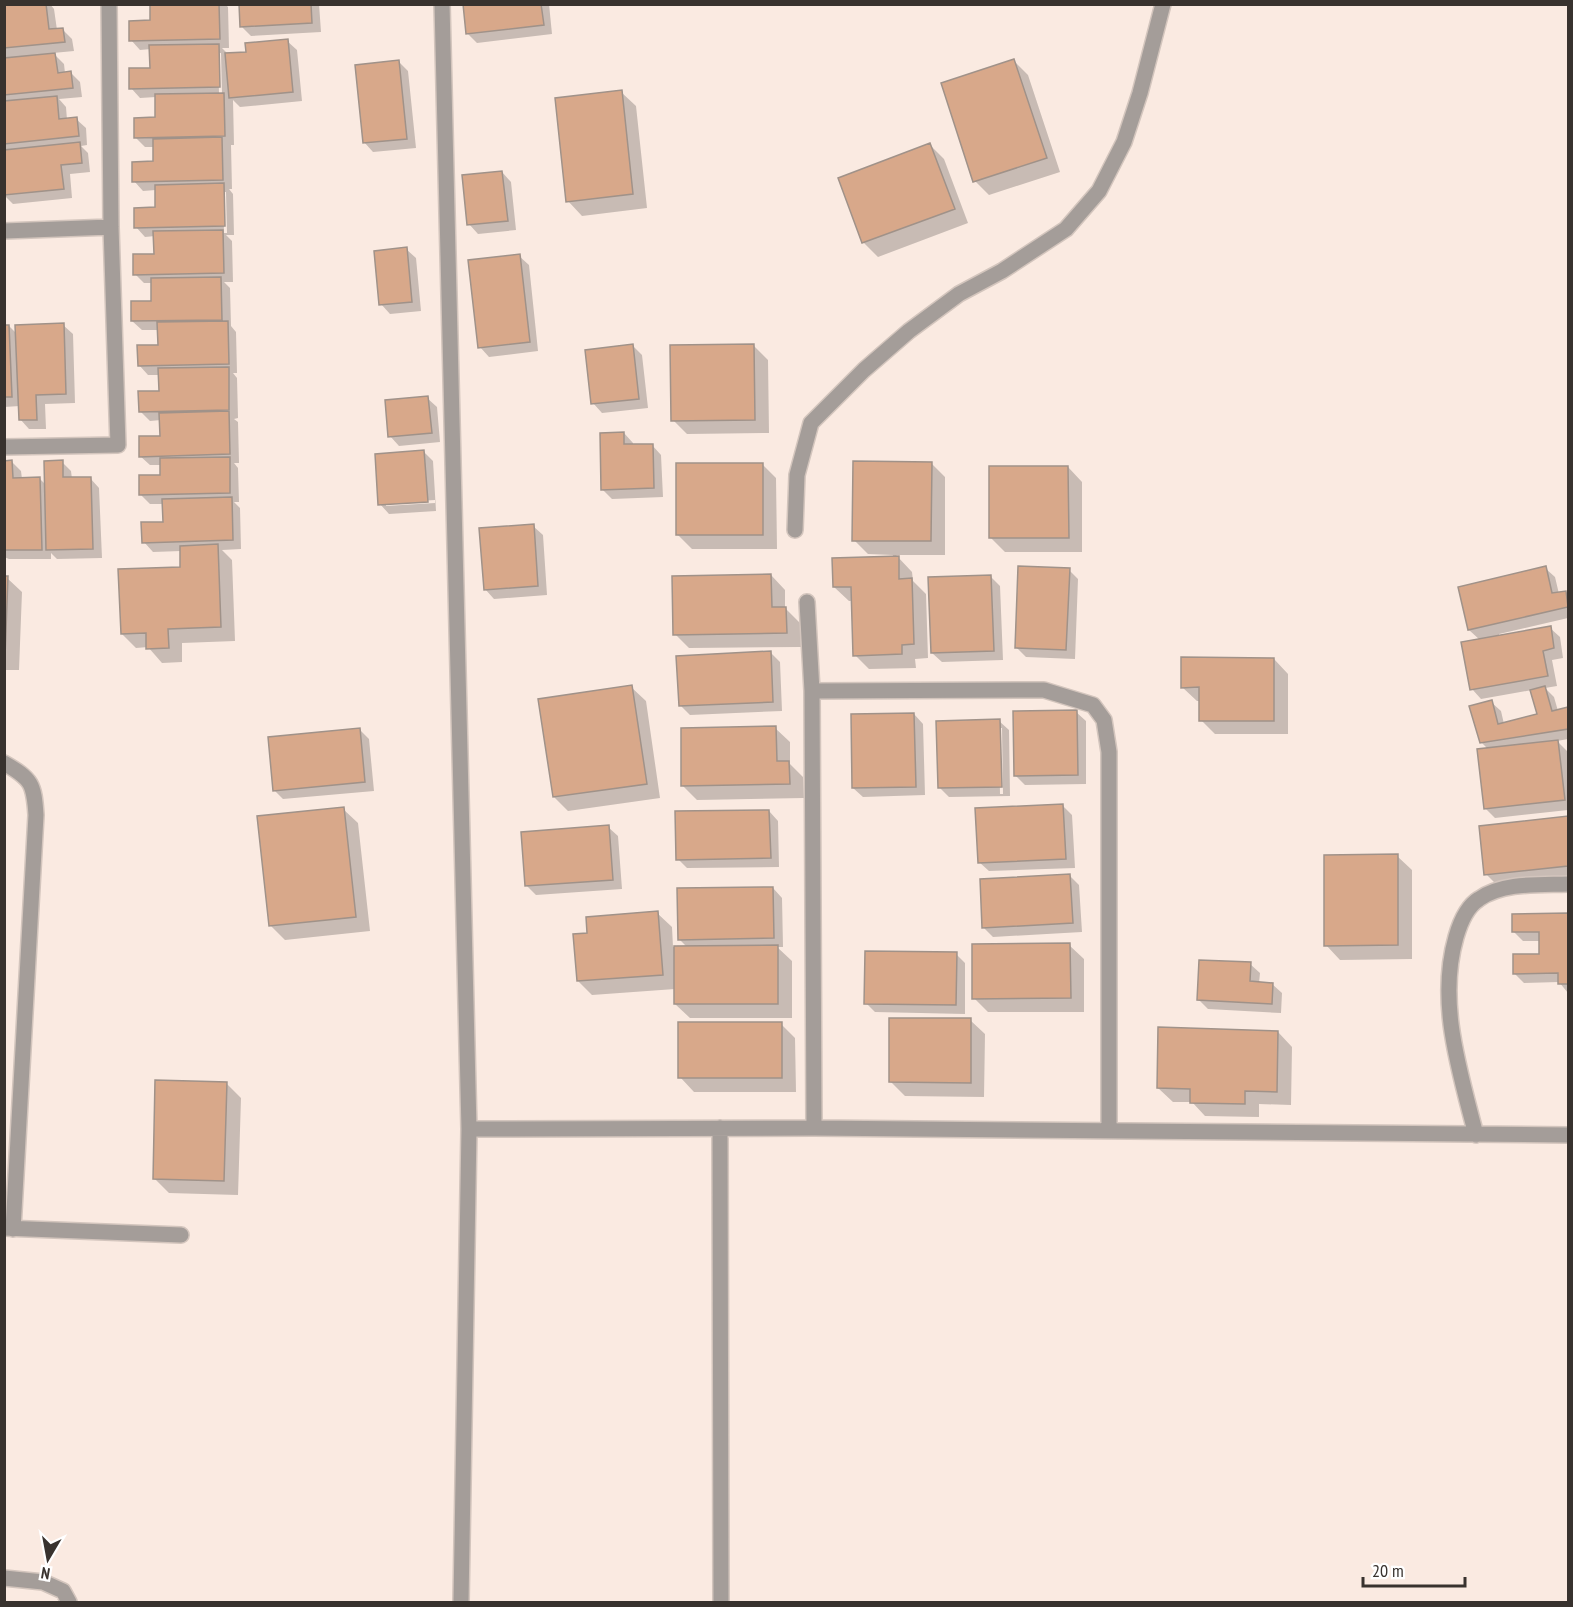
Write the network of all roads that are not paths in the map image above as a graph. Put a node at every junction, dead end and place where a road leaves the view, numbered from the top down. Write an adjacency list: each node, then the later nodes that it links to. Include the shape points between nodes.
1 (109, 4): 4 (street)
2 (442, 4): 14 (street)
3 (1163, 4): 7 (street, via 1124,142 1099,191 1066,229 959,294 909,331 811,423 797,475)
4 (111, 227): 5 (street); 6 (street, via 118,445)
5 (4, 231)
6 (4, 447)
7 (795, 530)
8 (807, 602): 9 (street)
9 (812, 691): 13 (street); 15 (street, via 1044,690 1093,705 1104,720 1109,752)
10 (4, 764): 18 (street, via 24,774 35,791 36,815)
11 (1569, 884): 16 (street, via 1504,888 1478,899 1462,918 1452,950 1448,993 1460,1074)
12 (720, 1128): 13 (street); 14 (street); 23 (street)
13 (814, 1128): 15 (street)
14 (469, 1129): 22 (street)
15 (1109, 1131): 16 (street)
16 (1476, 1135): 17 (street)
17 (1569, 1135)
18 (9, 1228): 19 (street)
19 (181, 1235)
20 (4, 1578): 21 (street, via 43,1582 63,1591)
21 (69, 1602)
22 (461, 1602)
23 (721, 1602)

